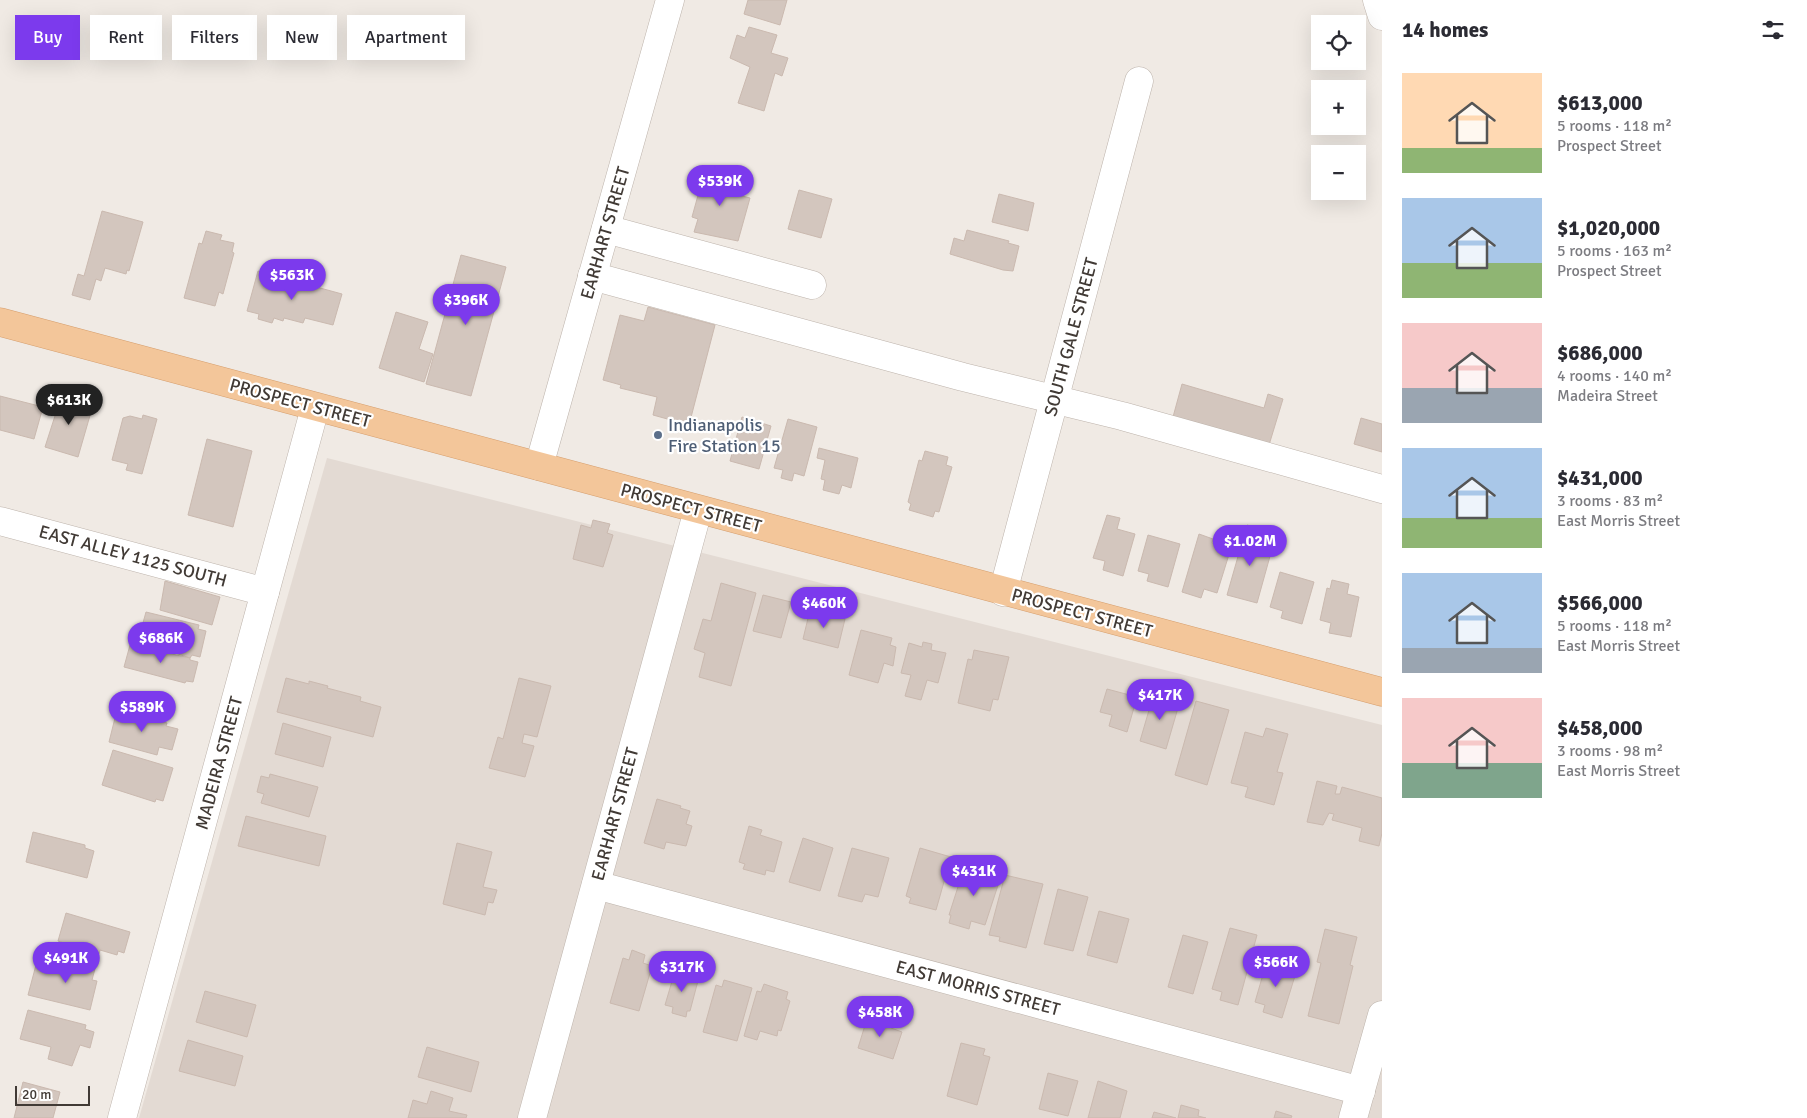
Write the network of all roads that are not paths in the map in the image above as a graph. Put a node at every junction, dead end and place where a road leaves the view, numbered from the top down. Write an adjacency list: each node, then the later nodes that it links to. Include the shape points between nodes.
1 (670, 0): 5 (street, EARHART STREET)
2 (1377, 0): 3 (street)
3 (1382, 16)
4 (1139, 81): 9 (street, SOUTH GALE STREET)
5 (606, 229): 6 (street, EARHART STREET); 7 (street)
6 (592, 276): 9 (street); 11 (street, EARHART STREET)
7 (812, 285)
8 (0, 322): 10 (main road, PROSPECT STREET)
9 (1054, 400): 12 (street); 16 (street, SOUTH GALE STREET)
10 (315, 408): 11 (main road, PROSPECT STREET); 15 (street, MADEIRA STREET)
11 (539, 466): 13 (main road, PROSPECT STREET)
12 (1382, 489)
13 (698, 510): 16 (main road, PROSPECT STREET); 18 (street, EARHART STREET)
14 (0, 521): 15 (street, EAST ALLEY 1125 SOUTH)
15 (265, 592): 21 (street, MADEIRA STREET)
16 (1003, 592): 17 (main road, PROSPECT STREET)
17 (1382, 692)
18 (596, 885): 20 (street, EAST MORRIS STREET); 22 (street, EARHART STREET)
19 (1382, 1015): 20 (street)
20 (1361, 1091): 23 (street)
21 (122, 1118)
22 (532, 1118)
23 (1353, 1118)

